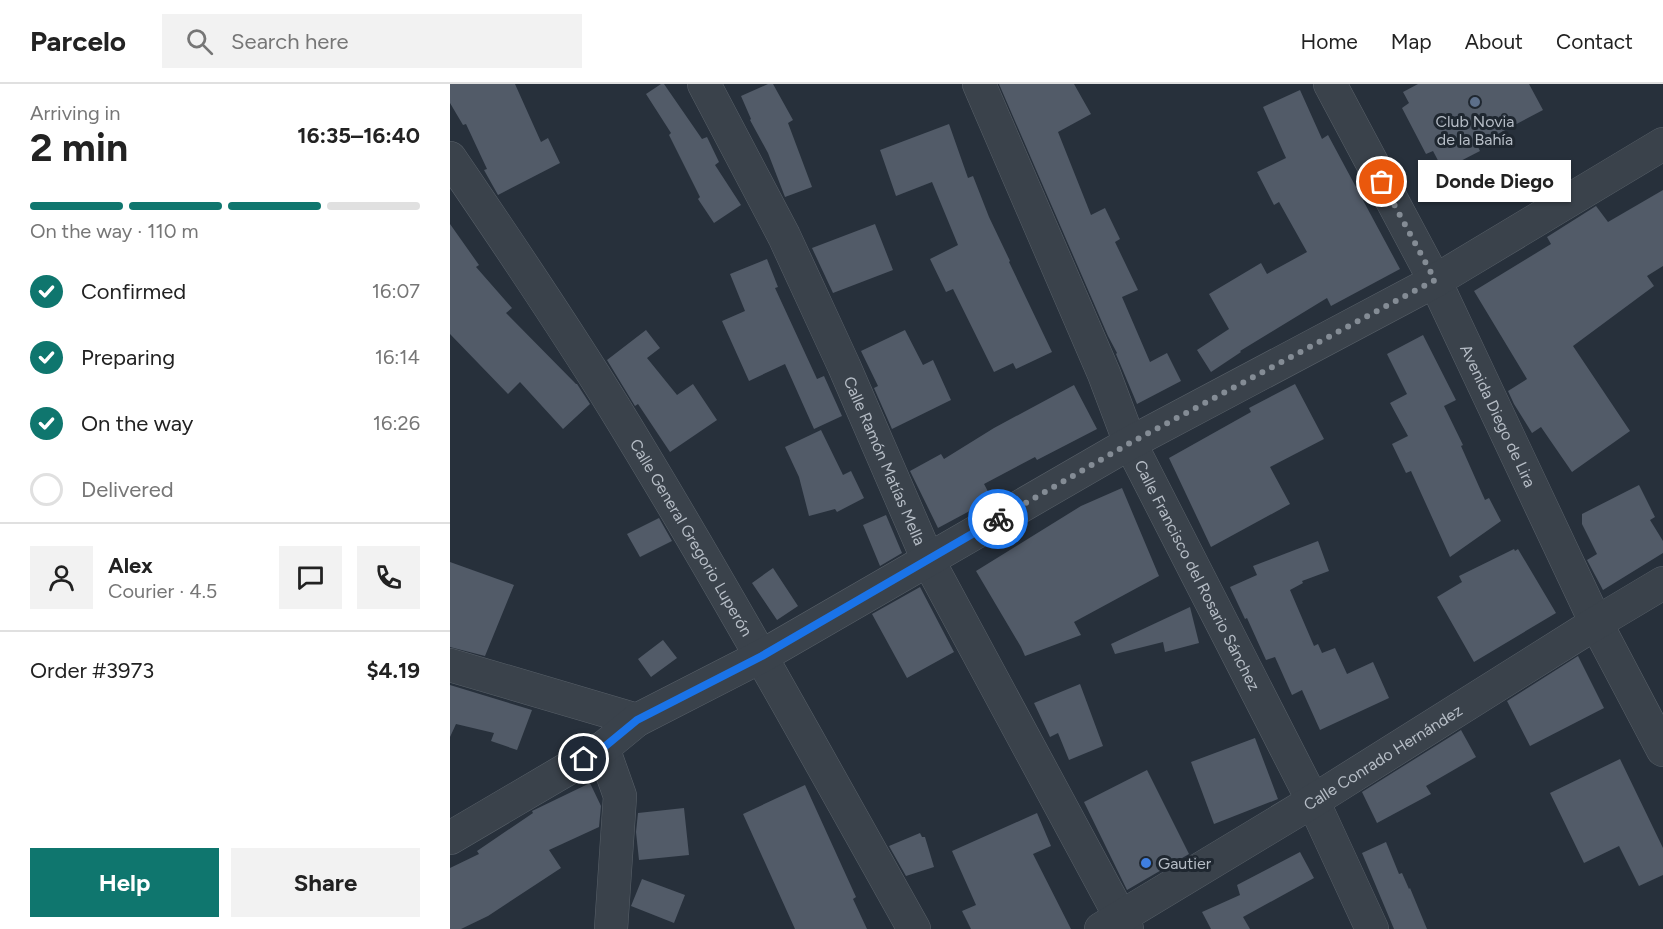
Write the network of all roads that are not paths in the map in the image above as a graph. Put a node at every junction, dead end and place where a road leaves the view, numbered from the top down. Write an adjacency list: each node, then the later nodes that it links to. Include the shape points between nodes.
1 (704, 84): 8 (street, Calle Ramón Matías Mella, via 784,236)
2 (979, 84): 7 (street, Calle Francisco del Rosario Sánchez)
3 (1330, 84): 6 (street, Avenida Diego de Lira)
4 (1663, 144): 6 (street)
5 (450, 158): 11 (street, Calle General Gregorio Luperón, via 614,406)
6 (1435, 280): 7 (street); 10 (street, Avenida Diego de Lira)
7 (1130, 443): 8 (street); 16 (street, Calle Francisco del Rosario Sánchez)
8 (928, 560): 11 (street); 18 (street, Calle Ramón Matías Mella)
9 (1663, 583): 10 (street, Calle Conrado Hernández)
10 (1596, 623): 15 (street, Avenida Diego de Lira); 16 (street, Calle Conrado Hernández)
11 (762, 656): 13 (street); 20 (street, Calle General Gregorio Luperón)
12 (450, 665): 13 (street)
13 (637, 720): 14 (street)
14 (603, 748): 17 (street); 19 (street, via 620,796)
15 (1663, 750)
16 (1312, 801): 18 (street, Calle Conrado Hernández); 21 (street, Calle Francisco del Rosario Sánchez)
17 (450, 838)
18 (1116, 925)
19 (611, 929)
20 (914, 929)
21 (1372, 929)

